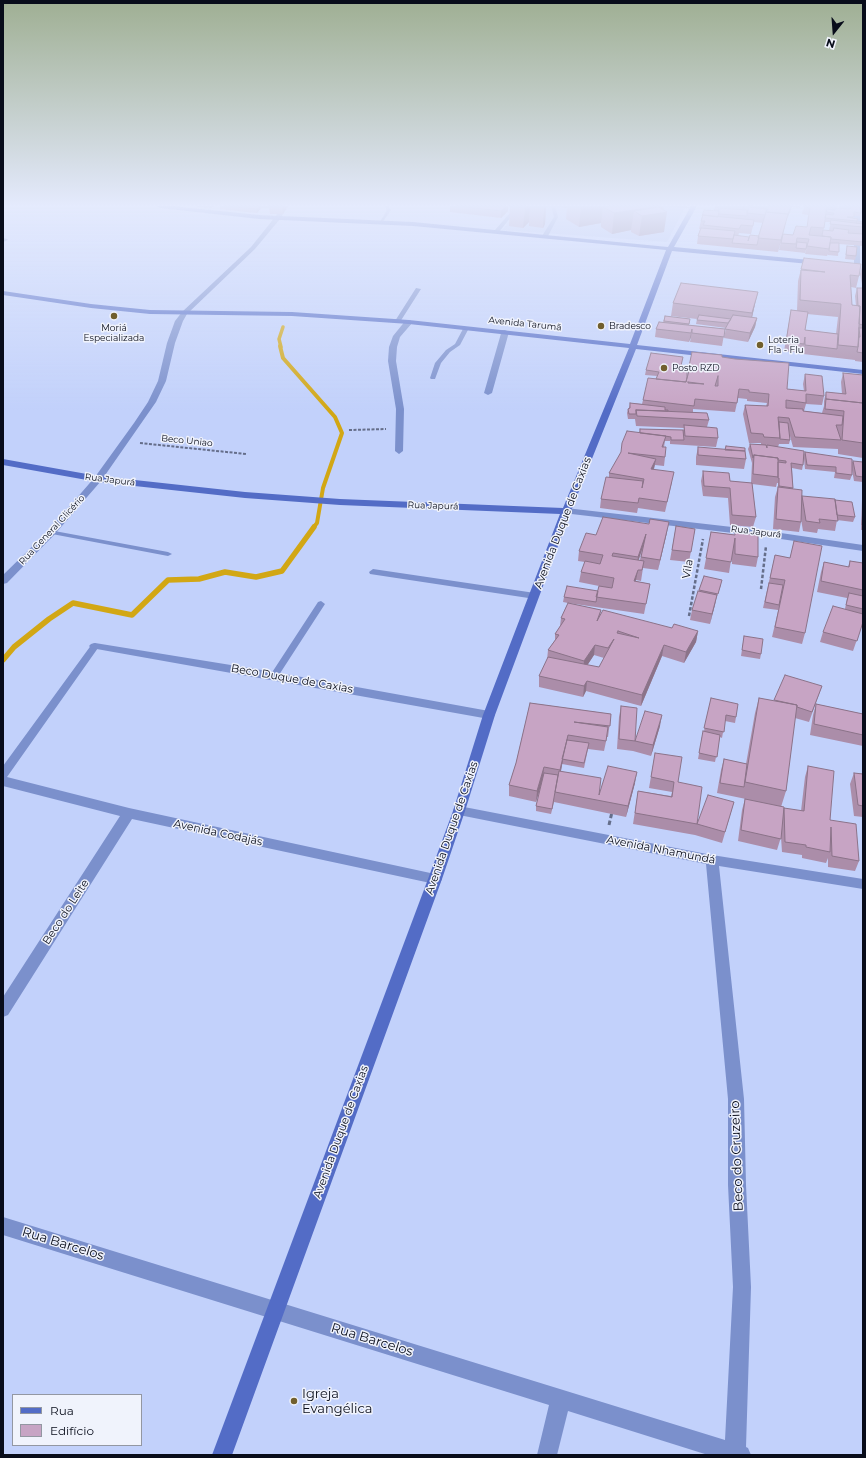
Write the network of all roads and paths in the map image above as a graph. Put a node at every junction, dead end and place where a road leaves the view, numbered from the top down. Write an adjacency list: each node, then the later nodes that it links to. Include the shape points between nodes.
1 (225, 274): 5 (street, Rua General Glicério)
2 (660, 274): 10 (street, Avenida Duque de Caxias)
3 (418, 289): 6 (lane)
4 (3, 293): 5 (street, Avenida Tarumã, via 113,309)
5 (184, 313): 6 (street, Avenida Tarumã, via 298,315); 16 (street, Rua General Glicério, via 171,342 152,402)
6 (398, 321): 7 (street, Avenida Tarumã)
7 (409, 322): 8 (street, Avenida Tarumã); 14 (street, via 397,336 393,347 392,361 400,409)
8 (466, 328): 9 (street, Avenida Tarumã); 12 (lane, via 457,345 438,363)
9 (505, 332): 10 (street, Avenida Tarumã); 13 (street)
10 (633, 347): 11 (street, Avenida Tarumã); 21 (street, Avenida Duque de Caxias)
11 (863, 372)
12 (433, 378)
13 (488, 393)
14 (400, 429): 15 (path); 17 (street)
15 (348, 430)
16 (125, 441): 18 (path, Beco Uniao); 20 (street, Rua General Glicério)
17 (399, 451)
18 (246, 454)
19 (3, 462): 20 (street, Rua Japurá)
20 (98, 479): 21 (street, Rua Japurá, via 245,495 340,502); 23 (street, Rua General Glicério)
21 (566, 511): 22 (street, Rua Japurá); 30 (street, Avenida Duque de Caxias)
22 (705, 526): 24 (street, Rua Japurá); 32 (path, Vila)
23 (52, 532): 26 (lane); 28 (street, Rua General Glicério)
24 (767, 534): 25 (street, Rua Japurá); 29 (path)
25 (863, 548)
26 (168, 554)
27 (373, 572): 30 (lane)
28 (3, 581)
29 (761, 589)
30 (535, 596): 35 (street, Avenida Duque de Caxias)
31 (322, 604): 34 (lane)
32 (689, 616)
33 (96, 646): 34 (street, Beco Duque de Caxias); 36 (lane)
34 (274, 676): 35 (street, Beco Duque de Caxias)
35 (489, 715): 39 (street, Avenida Duque de Caxias)
36 (3, 774)
37 (3, 781): 40 (street, Avenida Codajás)
38 (614, 805): 41 (path)
39 (459, 811): 41 (street, Avenida Nhamundá); 43 (street, Avenida Duque de Caxias)
40 (129, 813): 43 (street, Avenida Codajás); 45 (street, Beco do Leite)
41 (606, 839): 42 (street, Avenida Nhamundá)
42 (712, 860): 44 (street, Avenida Nhamundá); 49 (street, Beco do Cruzeiro, via 736,1099 742,1287)
43 (435, 879): 47 (street, Avenida Duque de Caxias)
44 (863, 884)
45 (3, 1010)
46 (3, 1226): 47 (street, Rua Barcelos)
47 (274, 1310): 48 (street, Rua Barcelos); 50 (street, Avenida Duque de Caxias)
48 (561, 1398): 49 (street, Rua Barcelos); 51 (street)
49 (738, 1453)
50 (222, 1455)
51 (547, 1455)

